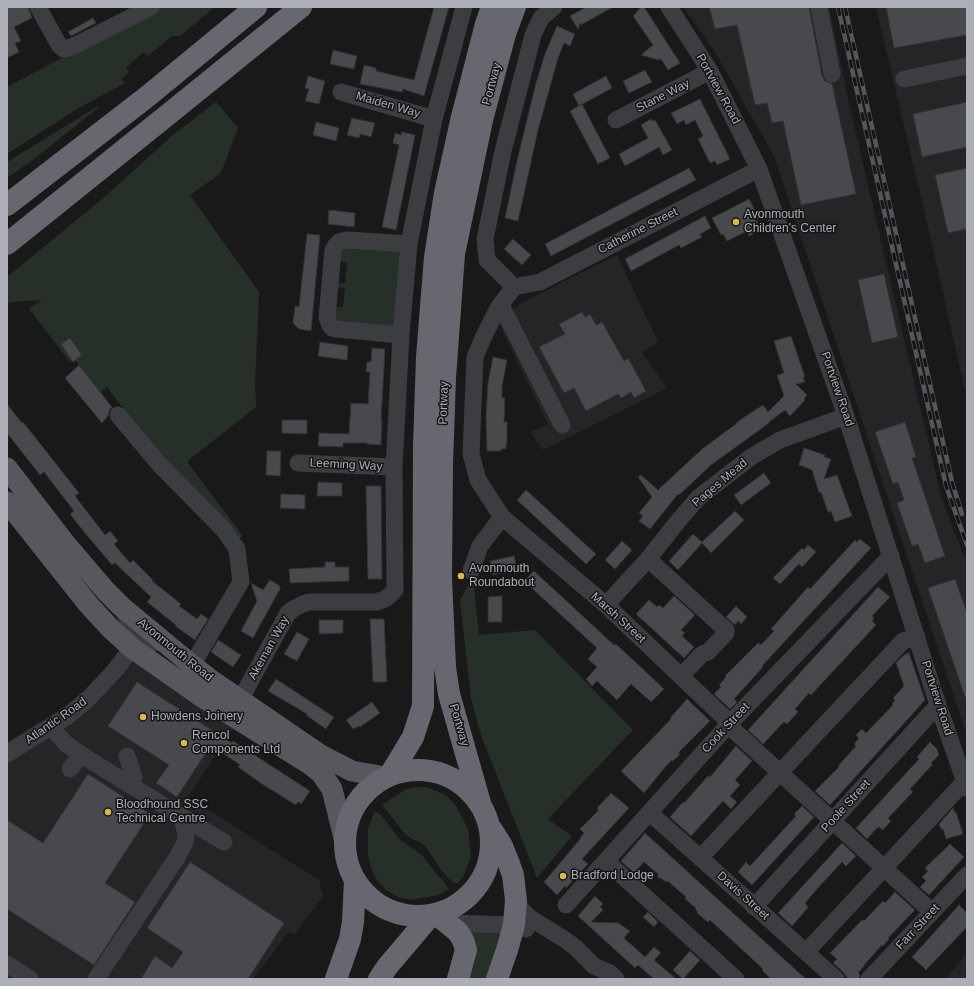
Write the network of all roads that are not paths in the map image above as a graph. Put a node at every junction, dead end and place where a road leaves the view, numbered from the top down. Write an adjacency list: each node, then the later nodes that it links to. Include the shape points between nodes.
1 (38, 7): 2 (street, via 59,45 64,49)
2 (150, 7)
3 (256, 7): 19 (highway, via 148,96)
4 (301, 7): 20 (highway)
5 (464, 7): 16 (street)
6 (492, 7): 52 (highway, Portway, via 462,117 445,193 435,257 427,357 424,446 423,706 413,737)
7 (515, 7): 55 (highway, Portway, via 505,34 482,120 454,254 445,378 441,578 445,667 449,694)
8 (554, 7): 22 (street, via 541,18 533,36 503,151 485,239 488,260)
9 (668, 7): 12 (street, Portview Road)
10 (819, 7): 13 (street)
11 (967, 66): 14 (street)
12 (710, 71): 17 (street, Stane Way); 18 (street, Portview Road)
13 (832, 74)
14 (904, 79)
15 (341, 92): 16 (street, Maiden Way)
16 (434, 118): 21 (street)
17 (616, 120)
18 (760, 169): 22 (street, Catherine Street, via 540,282); 26 (street, Portview Road)
19 (7, 205)
20 (7, 244)
21 (409, 244): 24 (street); 24 (street, via 342,241 336,244 333,250 327,318 332,328 336,329)
22 (514, 287): 23 (street)
23 (501, 305): 27 (street); 32 (street, via 475,357 471,454 478,480)
24 (401, 335): 30 (street)
25 (118, 415): 41 (street, via 160,465 224,530 237,550 242,582)
26 (846, 416): 33 (street, Portview Road); 34 (street, Pages Mead, via 780,440 750,457 698,498)
27 (562, 426)
28 (298, 463): 30 (street, Leeming Way)
29 (7, 468): 37 (main road, Avonmouth Road, via 64,542)
30 (394, 468): 43 (street, Akeman Way, via 395,590 387,598 377,602 309,602 292,609)
31 (7, 502): 40 (main road, Avonmouth Road, via 88,604)
32 (502, 517): 35 (street, via 480,546); 36 (street, Marsh Street)
33 (891, 556): 38 (street, Portview Road); 45 (street, Cook Street)
34 (648, 559): 36 (street, Pages Mead); 42 (street, via 726,630 708,652 702,654)
35 (470, 571)
36 (606, 606): 42 (street, Marsh Street)
37 (122, 607): 39 (main road, Avonmouth Road); 40 (street, via 132,631)
38 (917, 637): 44 (street, Portview Road); 51 (street, via 903,641)
39 (164, 642): 40 (street); 41 (main road, Avonmouth Road)
40 (132, 648): 46 (street, Atlantic Road, via 90,697 69,716); 61 (main road, Avonmouth Road, via 199,695 321,773 332,789)
41 (192, 665): 43 (main road, Avonmouth Road)
42 (681, 676): 45 (street, Marsh Street)
43 (240, 700): 52 (main road, Avonmouth Road, via 319,754 352,771)
44 (938, 705): 54 (street, Portview Road); 58 (street, Poole Street)
45 (729, 724): 51 (street, Marsh Street); 56 (street, Cook Street)
46 (51, 727): 47 (street, Atlantic Road); 48 (street, via 66,744)
47 (7, 754)
48 (80, 754): 50 (street); 53 (street)
49 (127, 756): 53 (street, via 134,777)
50 (70, 769)
51 (780, 774): 58 (street, Marsh Street); 62 (street)
52 (388, 776): 55 (highway, via 412,770 440,773 469,790); 61 (highway, via 368,789 356,805 348,823)
53 (129, 784): 57 (street)
54 (966, 785): 64 (street)
55 (480, 803): 59 (highway)
56 (650, 813): 62 (street, Davis Street); 63 (street, Cook Street)
57 (179, 815): 60 (street); 79 (street, via 186,834 178,856)
58 (832, 822): 64 (street, Marsh Street); 69 (street, Poole Street)
59 (490, 827): 67 (highway, via 502,846 513,875); 71 (highway, via 491,852 482,879 463,901)
60 (224, 842)
61 (345, 842): 66 (highway, via 347,862)
62 (700, 858): 69 (street, Davis Street)
63 (606, 861): 68 (street, Cook Street); 85 (street)
64 (884, 868): 70 (street, Marsh Street); 75 (street)
65 (967, 874): 70 (street, Farr Street)
66 (355, 880): 71 (highway, via 369,897 388,909 409,915); 80 (highway, via 350,939)
67 (516, 900): 72 (highway); 73 (street, via 525,914)
68 (566, 905)
69 (754, 907): 75 (street, Davis Street)
70 (932, 912): 87 (street, Farr Street)
71 (438, 917): 72 (street); 81 (highway, via 387,967); 82 (highway, via 458,932 463,940 466,950)
72 (514, 925): 73 (street); 74 (highway)
73 (549, 934): 74 (street, via 528,936); 77 (street, via 576,948)
74 (508, 950): 83 (highway)
75 (806, 952): 86 (street, Davis Street)
76 (7, 964): 78 (street)
77 (598, 972): 84 (street, via 610,973)
78 (30, 979)
79 (96, 979)
80 (336, 979)
81 (379, 979)
82 (458, 979)
83 (497, 979)
84 (616, 979)
85 (736, 979)
86 (836, 979)
87 (869, 979)

